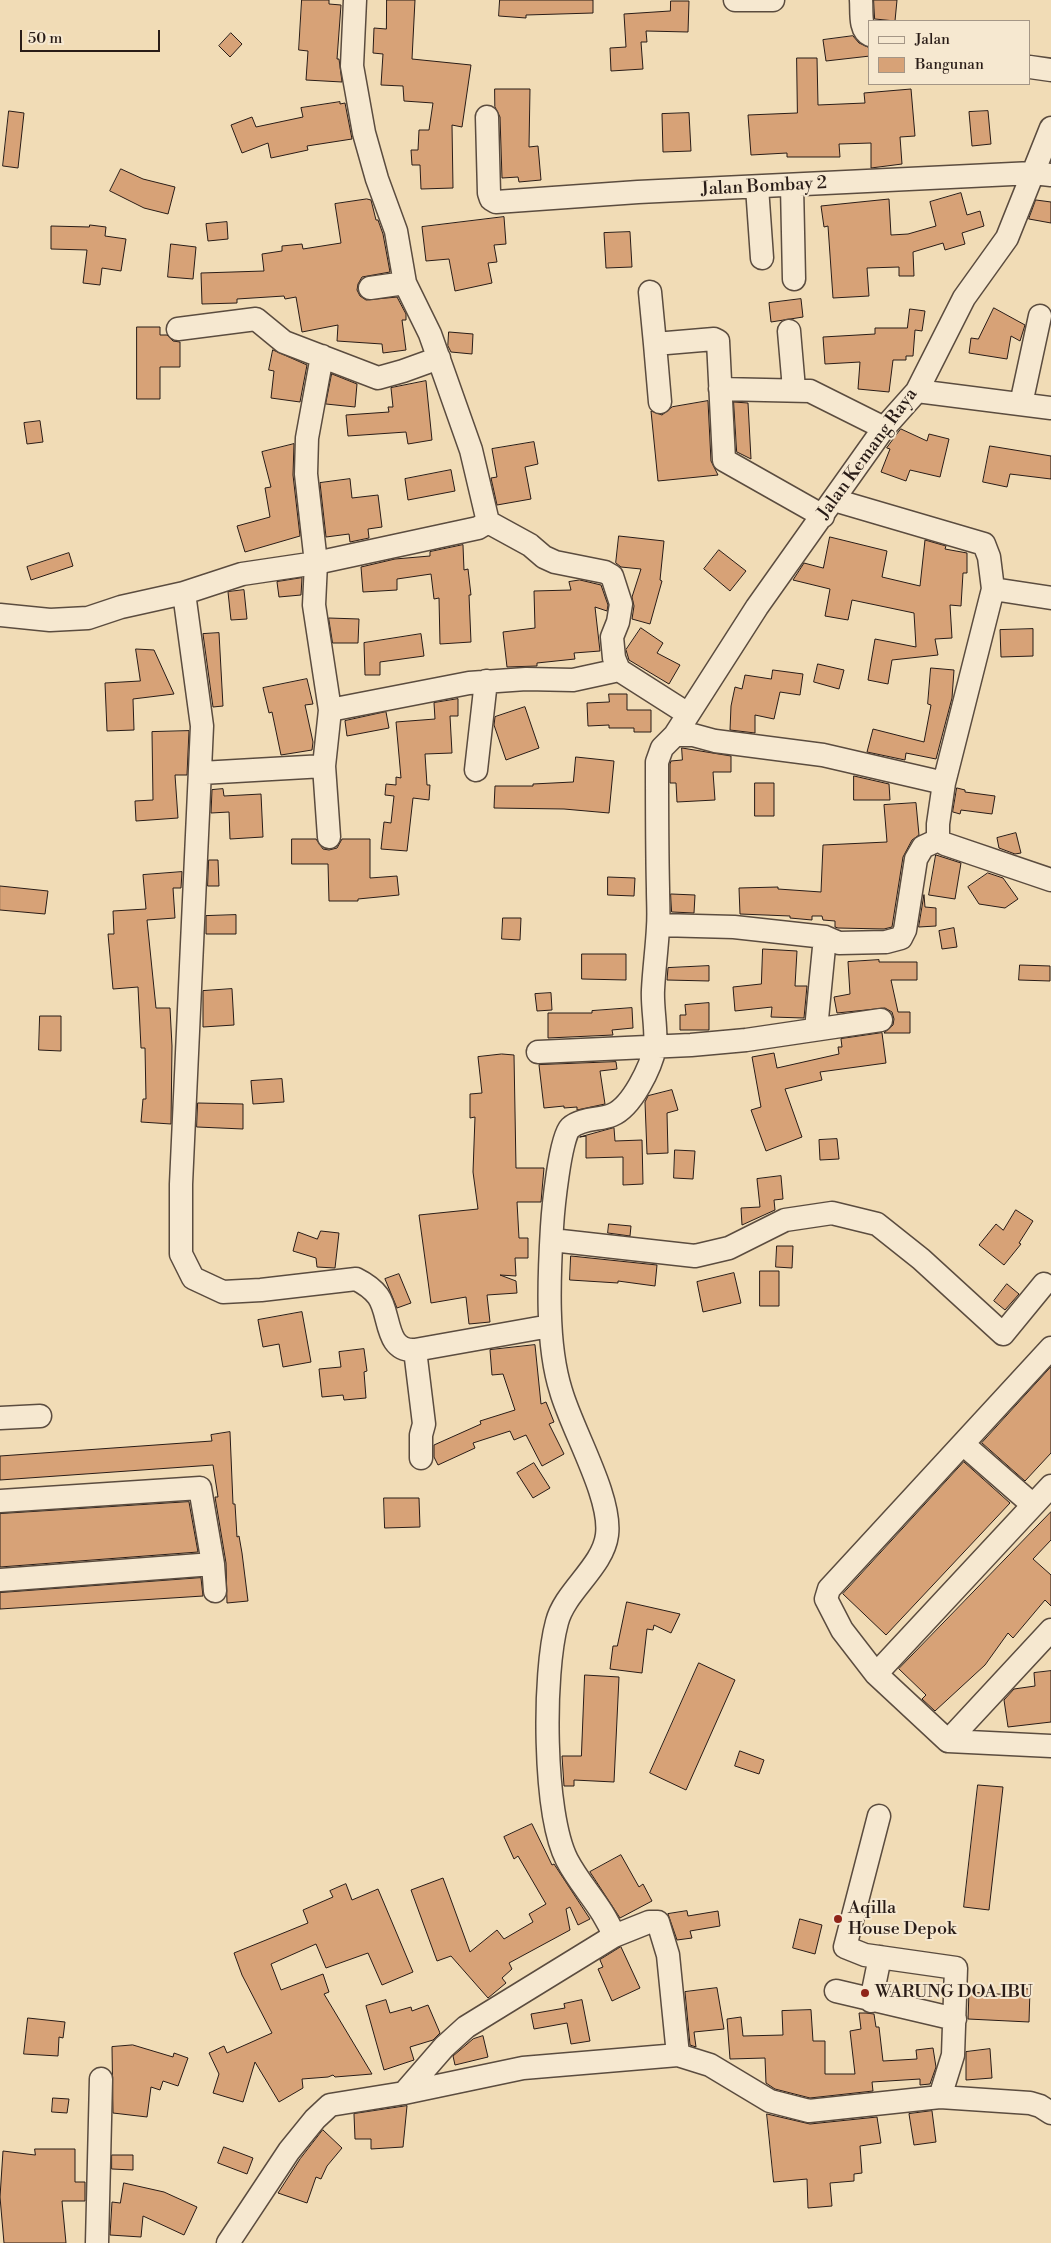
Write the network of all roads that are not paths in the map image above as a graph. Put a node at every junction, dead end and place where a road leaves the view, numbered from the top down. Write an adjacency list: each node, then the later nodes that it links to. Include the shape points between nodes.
1 (355, 0): 15 (street, via 352,66 364,132 396,231)
2 (735, 0): 3 (street)
3 (773, 0)
4 (861, 0): 5 (street, via 862,25)
5 (868, 34)
6 (1031, 67): 7 (street)
7 (1051, 70)
8 (486, 116): 12 (street, Jalan Bombay 2, via 489,192 491,200 496,202)
9 (1051, 128): 10 (street, Jalan Kemang Raya)
10 (1042, 174): 11 (street, Jalan Bombay 2); 26 (street, Jalan Kemang Raya, via 1007,238 964,298)
11 (792, 186): 12 (street, Jalan Bombay 2); 14 (street)
12 (757, 187): 13 (street)
13 (762, 258)
14 (794, 279)
15 (405, 282): 16 (street); 23 (street)
16 (370, 288)
17 (650, 292): 21 (street)
18 (1040, 316): 28 (street)
19 (178, 328): 22 (street, via 256,319 284,342)
20 (789, 331): 24 (street)
21 (655, 344): 25 (street, via 714,338 718,341); 27 (street)
22 (322, 356): 23 (street, via 378,378); 33 (street, via 306,454 307,502)
23 (438, 358): 32 (street, via 471,450)
24 (794, 389): 25 (street); 30 (street, via 810,391)
25 (720, 390): 31 (street, via 724,460)
26 (917, 391): 28 (street); 30 (street, Jalan Kemang Raya)
27 (660, 402)
28 (1021, 404): 29 (street)
29 (1051, 408)
30 (884, 428): 31 (street, Jalan Kemang Raya)
31 (828, 508): 34 (street, via 984,544); 41 (street, Jalan Kemang Raya, via 757,607)
32 (488, 522): 33 (street, via 462,532); 38 (street, via 555,562 612,576 621,604 612,637)
33 (316, 563): 35 (street, via 242,574); 40 (street, via 314,605)
34 (993, 590): 36 (street); 46 (street)
35 (184, 593): 37 (street, via 88,618 71,620); 45 (street, via 202,726)
36 (1051, 598)
37 (0, 615)
38 (619, 670): 39 (street, via 573,680); 41 (street)
39 (486, 681): 40 (street); 44 (street)
40 (330, 710): 43 (street)
41 (688, 714): 42 (street, Jalan Kemang Raya)
42 (675, 734): 46 (street, via 693,734 823,755); 50 (street, Jalan Kemang Raya, via 662,748 657,762)
43 (324, 766): 45 (street); 47 (street)
44 (476, 770)
45 (201, 773): 60 (street, via 181,1254 193,1278 223,1292 356,1279 378,1295 391,1336 399,1346)
46 (944, 783): 48 (street)
47 (328, 837)
48 (938, 840): 49 (street); 51 (street, via 923,847 916,859 901,938 886,942 838,943)
49 (1051, 880)
50 (659, 925): 51 (street, via 734,927); 54 (street, Jalan Kemang Raya, via 653,991)
51 (824, 937): 53 (street)
52 (881, 1020): 53 (street)
53 (816, 1029): 54 (street, via 746,1040)
54 (655, 1046): 55 (street); 56 (street, via 644,1076 625,1108 569,1129 557,1180)
55 (538, 1052)
56 (552, 1240): 57 (street, via 695,1256 729,1248 786,1220 832,1213 877,1224 921,1258 1003,1334); 58 (street)
57 (1044, 1284)
58 (550, 1326): 60 (street); 76 (street, via 560,1391 595,1479 608,1532 601,1552 566,1600 555,1626 548,1724 553,1814 566,1858)
59 (1051, 1348): 63 (street)
60 (415, 1350): 64 (street, via 424,1424)
61 (40, 1416): 62 (street)
62 (0, 1418)
63 (963, 1444): 67 (street); 72 (street, via 829,1589 826,1599 830,1610)
64 (420, 1458)
65 (1051, 1486): 67 (street)
66 (0, 1502): 68 (street, via 200,1488)
67 (1033, 1505): 72 (street)
68 (213, 1564): 69 (street); 70 (street)
69 (0, 1580)
70 (216, 1591)
71 (1051, 1630): 73 (street)
72 (876, 1674): 73 (street)
73 (948, 1741): 74 (street)
74 (1051, 1746)
75 (879, 1816): 77 (street, via 845,1948)
76 (614, 1936): 81 (street, via 649,1922 658,1922 668,1955); 83 (street, via 466,2027)
77 (880, 1957): 79 (street); 80 (street, via 956,1968)
78 (836, 1991): 79 (street)
79 (872, 2001): 80 (street)
80 (955, 2019): 84 (street, via 954,2055)
81 (678, 2055): 83 (street, via 523,2068); 84 (street, via 700,2060 770,2101 794,2108 826,2110)
82 (100, 2079): 86 (street)
83 (404, 2093): 87 (street, via 330,2105 321,2112 289,2151)
84 (940, 2097): 85 (street, via 1030,2103)
85 (1051, 2114)
86 (97, 2243)
87 (228, 2243)

